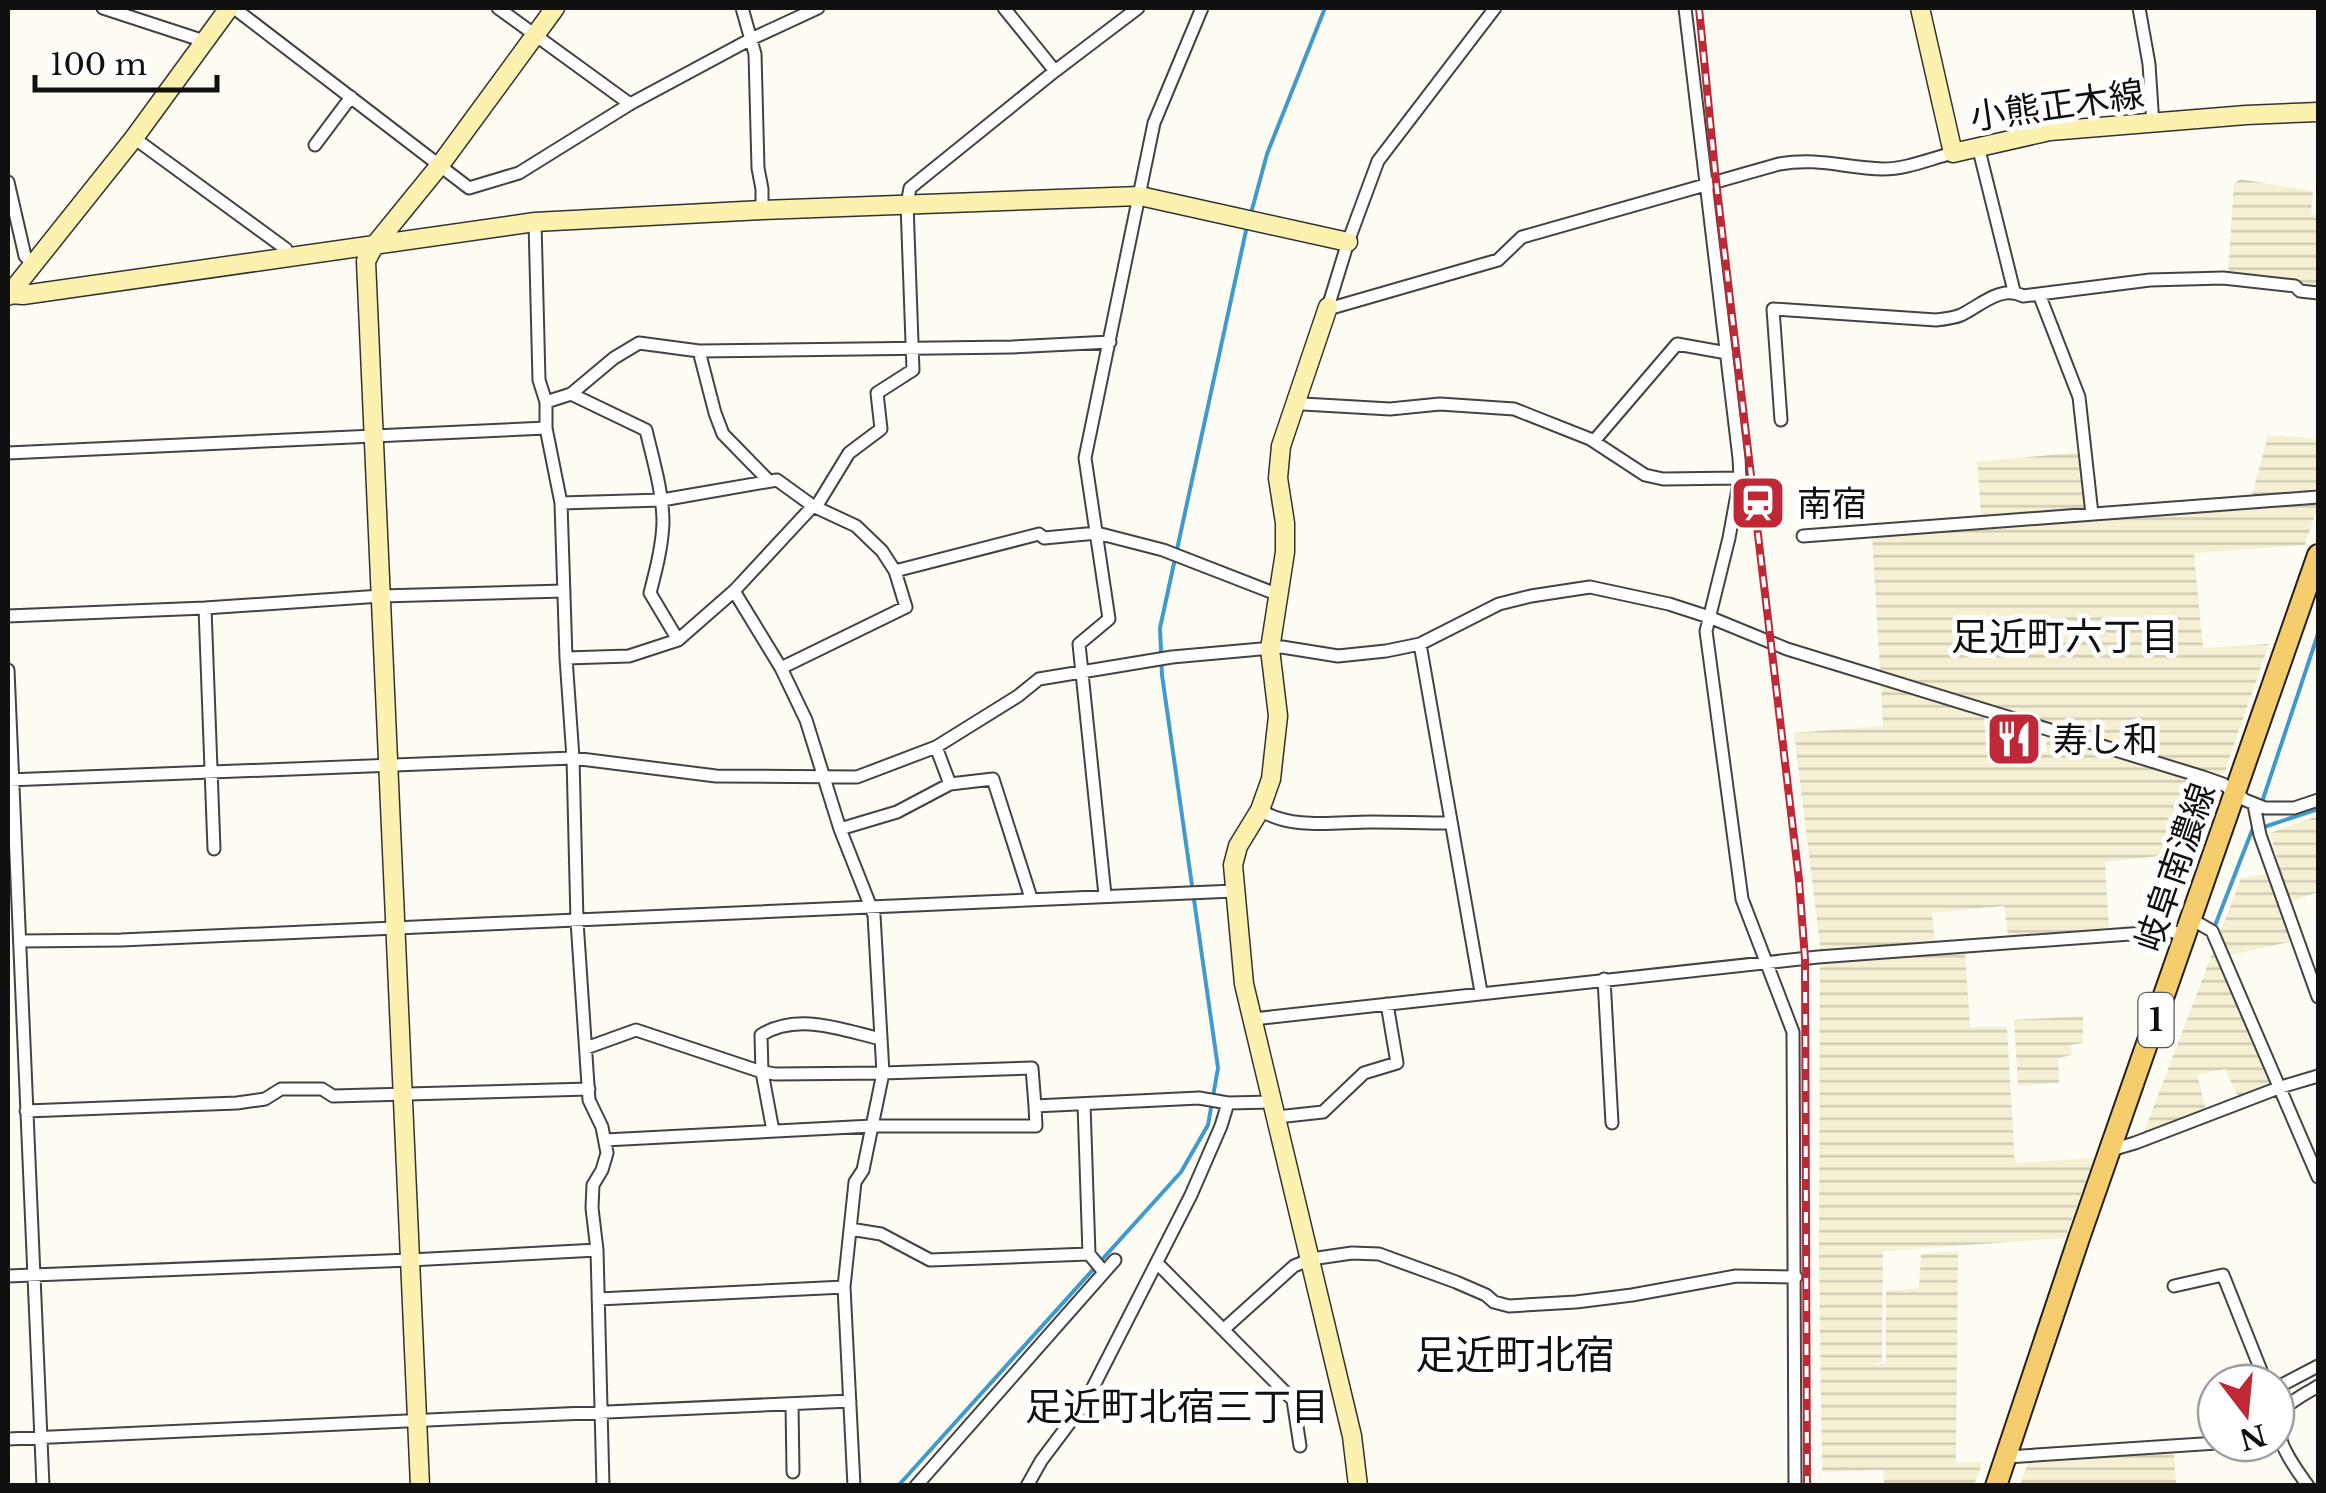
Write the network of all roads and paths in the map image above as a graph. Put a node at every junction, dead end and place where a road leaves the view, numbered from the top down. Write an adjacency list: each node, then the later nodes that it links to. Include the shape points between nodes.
1 (103, 8): 16 (street)
2 (231, 8): 16 (street); 18 (street)
3 (498, 8): 14 (street)
4 (555, 8): 14 (street)
5 (742, 8): 15 (street)
6 (814, 8): 15 (street)
7 (1004, 8): 17 (street)
8 (1138, 8): 17 (street)
9 (1202, 8): 29 (street, via 1154,122)
10 (1495, 8): 33 (street, via 1378,161)
11 (1686, 8): 28 (street)
12 (1920, 8): 25 (street, 小熊正木線)
13 (2139, 8): 21 (street)
14 (535, 35): 19 (street); 26 (street)
15 (750, 39): 19 (street); 31 (street)
16 (204, 41): 22 (street)
17 (1054, 71): 30 (street, via 910,188)
18 (351, 97): 23 (street); 26 (street)
19 (630, 104): 26 (street, via 519,173 468,188)
20 (2318, 112): 21 (street, 小熊正木線)
21 (2152, 124): 24 (street, 小熊正木線, via 2050,131)
22 (134, 138): 36 (street); 37 (street)
23 (316, 145)
24 (1978, 146): 25 (street, 小熊正木線); 38 (street)
25 (1953, 153): 28 (street, via 1907,168 1796,161)
26 (440, 165): 34 (street)
27 (8, 182): 37 (street)
28 (1707, 185): 42 (street, via 1522,237 1498,260); 46 (street)
29 (1140, 196): 30 (street); 33 (street); 43 (street)
30 (906, 204): 31 (street); 44 (street)
31 (762, 210): 32 (street)
32 (535, 222): 34 (street); 49 (street, via 539,380)
33 (1348, 242): 42 (street)
34 (374, 246): 36 (street); 52 (street, via 366,261)
35 (8, 254): 37 (street)
36 (289, 256): 41 (street)
37 (30, 260): 41 (street)
38 (2014, 292): 40 (street); 50 (street, via 1936,320 1772,309)
39 (2318, 293): 40 (street, via 2223,278)
40 (2039, 294): 61 (street, via 2081,409)
41 (9, 295)
42 (1328, 307): 48 (street)
43 (1110, 342): 44 (street); 62 (street, via 1085,458)
44 (914, 349): 45 (street); 60 (street, via 914,370 876,393 881,428 849,453)
45 (699, 351): 47 (street, via 639,343); 56 (street, via 723,434)
46 (1727, 353): 53 (street, via 1677,344); 55 (street)
47 (570, 394): 49 (street); 58 (street, via 646,430)
48 (1295, 401): 53 (street, via 1514,408); 68 (street, via 1280,446 1285,552)
49 (546, 402): 51 (street)
50 (1781, 420)
51 (546, 428): 52 (street); 59 (street)
52 (374, 436): 54 (street); 69 (street)
53 (1594, 440): 55 (street, via 1663,480)
54 (8, 453)
55 (1740, 478): 72 (street)
56 (769, 481): 58 (street); 60 (street)
57 (2318, 497): 61 (street)
58 (662, 500): 59 (street); 73 (street, via 650,593)
59 (560, 503): 67 (street)
60 (814, 506): 65 (street, via 856,526); 66 (street)
61 (2092, 514): 63 (street)
62 (1097, 533): 65 (street, via 1039,534); 68 (street, via 1164,550); 79 (street, via 1109,619 1079,644)
63 (1803, 536)
64 (2318, 555): 87 (main road, 岐阜南濃線 / 1)
65 (895, 572): 77 (street, via 906,607)
66 (734, 590): 73 (street); 77 (street)
67 (564, 591): 69 (street); 76 (street)
68 (1279, 595): 75 (street)
69 (381, 596): 70 (street); 82 (street)
70 (205, 608): 71 (street); 83 (street)
71 (8, 616)
72 (1709, 617): 74 (street, via 1590,587 1499,604); 87 (street, via 1786,649 2115,748 2223,784); 102 (street, via 1742,900)
73 (678, 640): 76 (street, via 629,656)
74 (1420, 644): 75 (street, via 1338,656); 91 (street)
75 (1270, 649): 79 (street); 90 (street, via 1278,716 1271,780)
76 (566, 658): 81 (street)
77 (782, 668): 84 (street)
78 (8, 670): 85 (street)
79 (1080, 672): 80 (street, via 1039,679); 95 (street)
80 (936, 747): 84 (street, via 857,776); 86 (street)
81 (573, 758): 82 (street); 84 (street, via 716,776); 98 (street)
82 (388, 764): 83 (street); 100 (street)
83 (210, 772): 85 (street); 93 (street)
84 (823, 776): 92 (street)
85 (10, 780): 101 (street)
86 (950, 784): 92 (street, via 897,812); 96 (street, via 992,779)
87 (2235, 794): 89 (street); 99 (main road, 岐阜南濃線 / 1)
88 (2318, 800): 89 (street, via 2278,810)
89 (2254, 805): 105 (street)
90 (1260, 810): 91 (street, via 1318,824); 94 (street, via 1238,846)
91 (1451, 823): 104 (street)
92 (840, 829): 97 (street)
93 (214, 849)
94 (1234, 891): 95 (street); 107 (street)
95 (1105, 895): 96 (street)
96 (1031, 898): 97 (street)
97 (870, 906): 98 (street); 108 (street)
98 (577, 921): 100 (street); 109 (street)
99 (2188, 927): 102 (street); 113 (street, via 2212,931); 125 (main road, 岐阜南濃線 / 1)
100 (396, 928): 101 (street); 115 (street)
101 (20, 941): 120 (street)
102 (1768, 962): 103 (street); 137 (street, via 1793,1032)
103 (1604, 979): 104 (street); 121 (street)
104 (1480, 992): 106 (street)
105 (2318, 998)
106 (1387, 1004): 107 (street); 119 (street, via 1397,1063 1364,1073 1323,1112)
107 (1253, 1019): 119 (street)
108 (882, 1039): 110 (street, via 808,1022 773,1028 761,1036); 111 (street)
109 (586, 1048): 110 (street, via 636,1030); 114 (street)
110 (762, 1072): 111 (street); 123 (street)
111 (884, 1073): 118 (street, via 1032,1068); 122 (street)
112 (2318, 1076): 113 (street)
113 (2281, 1087): 125 (street); 126 (street)
114 (589, 1089): 115 (street); 124 (street)
115 (402, 1094): 120 (street, via 281,1089 237,1103); 130 (street)
116 (1228, 1103): 117 (street, via 1200,1098); 119 (street); 133 (street)
117 (1084, 1104): 118 (street); 129 (street)
118 (1035, 1106): 122 (street, via 1036,1126)
119 (1276, 1110): 132 (street)
120 (26, 1111): 135 (street)
121 (1612, 1122)
122 (872, 1126): 123 (street); 127 (street)
123 (773, 1131): 124 (street)
124 (605, 1140): 128 (street, via 607,1154 593,1185)
125 (2111, 1150): 152 (main road, 岐阜南濃線 / 1)
126 (2318, 1178)
127 (850, 1229): 129 (street, via 880,1234 930,1260); 139 (street)
128 (596, 1250): 130 (street); 140 (street)
129 (1090, 1254): 134 (street)
130 (410, 1260): 135 (street); 147 (street)
131 (1115, 1260): 134 (street)
132 (1310, 1260): 137 (street, via 1379,1254 1509,1306 1632,1295 1736,1276); 141 (street, via 1294,1266); 154 (street, via 1352,1436)
133 (1157, 1263): 141 (street); 160 (street, via 1086,1401)
134 (1104, 1272): 159 (street)
135 (34, 1274): 136 (street); 148 (street)
136 (8, 1276)
137 (1796, 1277): 161 (street)
138 (2174, 1286): 142 (street, via 2223,1275)
139 (844, 1287): 140 (street); 144 (street)
140 (598, 1299): 146 (street)
141 (1224, 1329): 151 (street, via 1293,1400)
142 (2258, 1363)
143 (2318, 1386): 163 (street, via 2288,1405 2278,1438)
144 (850, 1401): 145 (street); 158 (street)
145 (792, 1404): 146 (street); 153 (street)
146 (600, 1412): 147 (street); 157 (street)
147 (416, 1420): 148 (street); 156 (street)
148 (41, 1437): 149 (street); 155 (street)
149 (8, 1438)
150 (2196, 1444): 152 (street)
151 (1300, 1446)
152 (2007, 1458): 162 (main road, 岐阜南濃線 / 1)
153 (793, 1472)
154 (1354, 1483)
155 (43, 1486)
156 (420, 1486)
157 (603, 1486)
158 (854, 1486)
159 (916, 1486)
160 (1027, 1486)
161 (1795, 1486)
162 (1996, 1486)
163 (2308, 1486)

